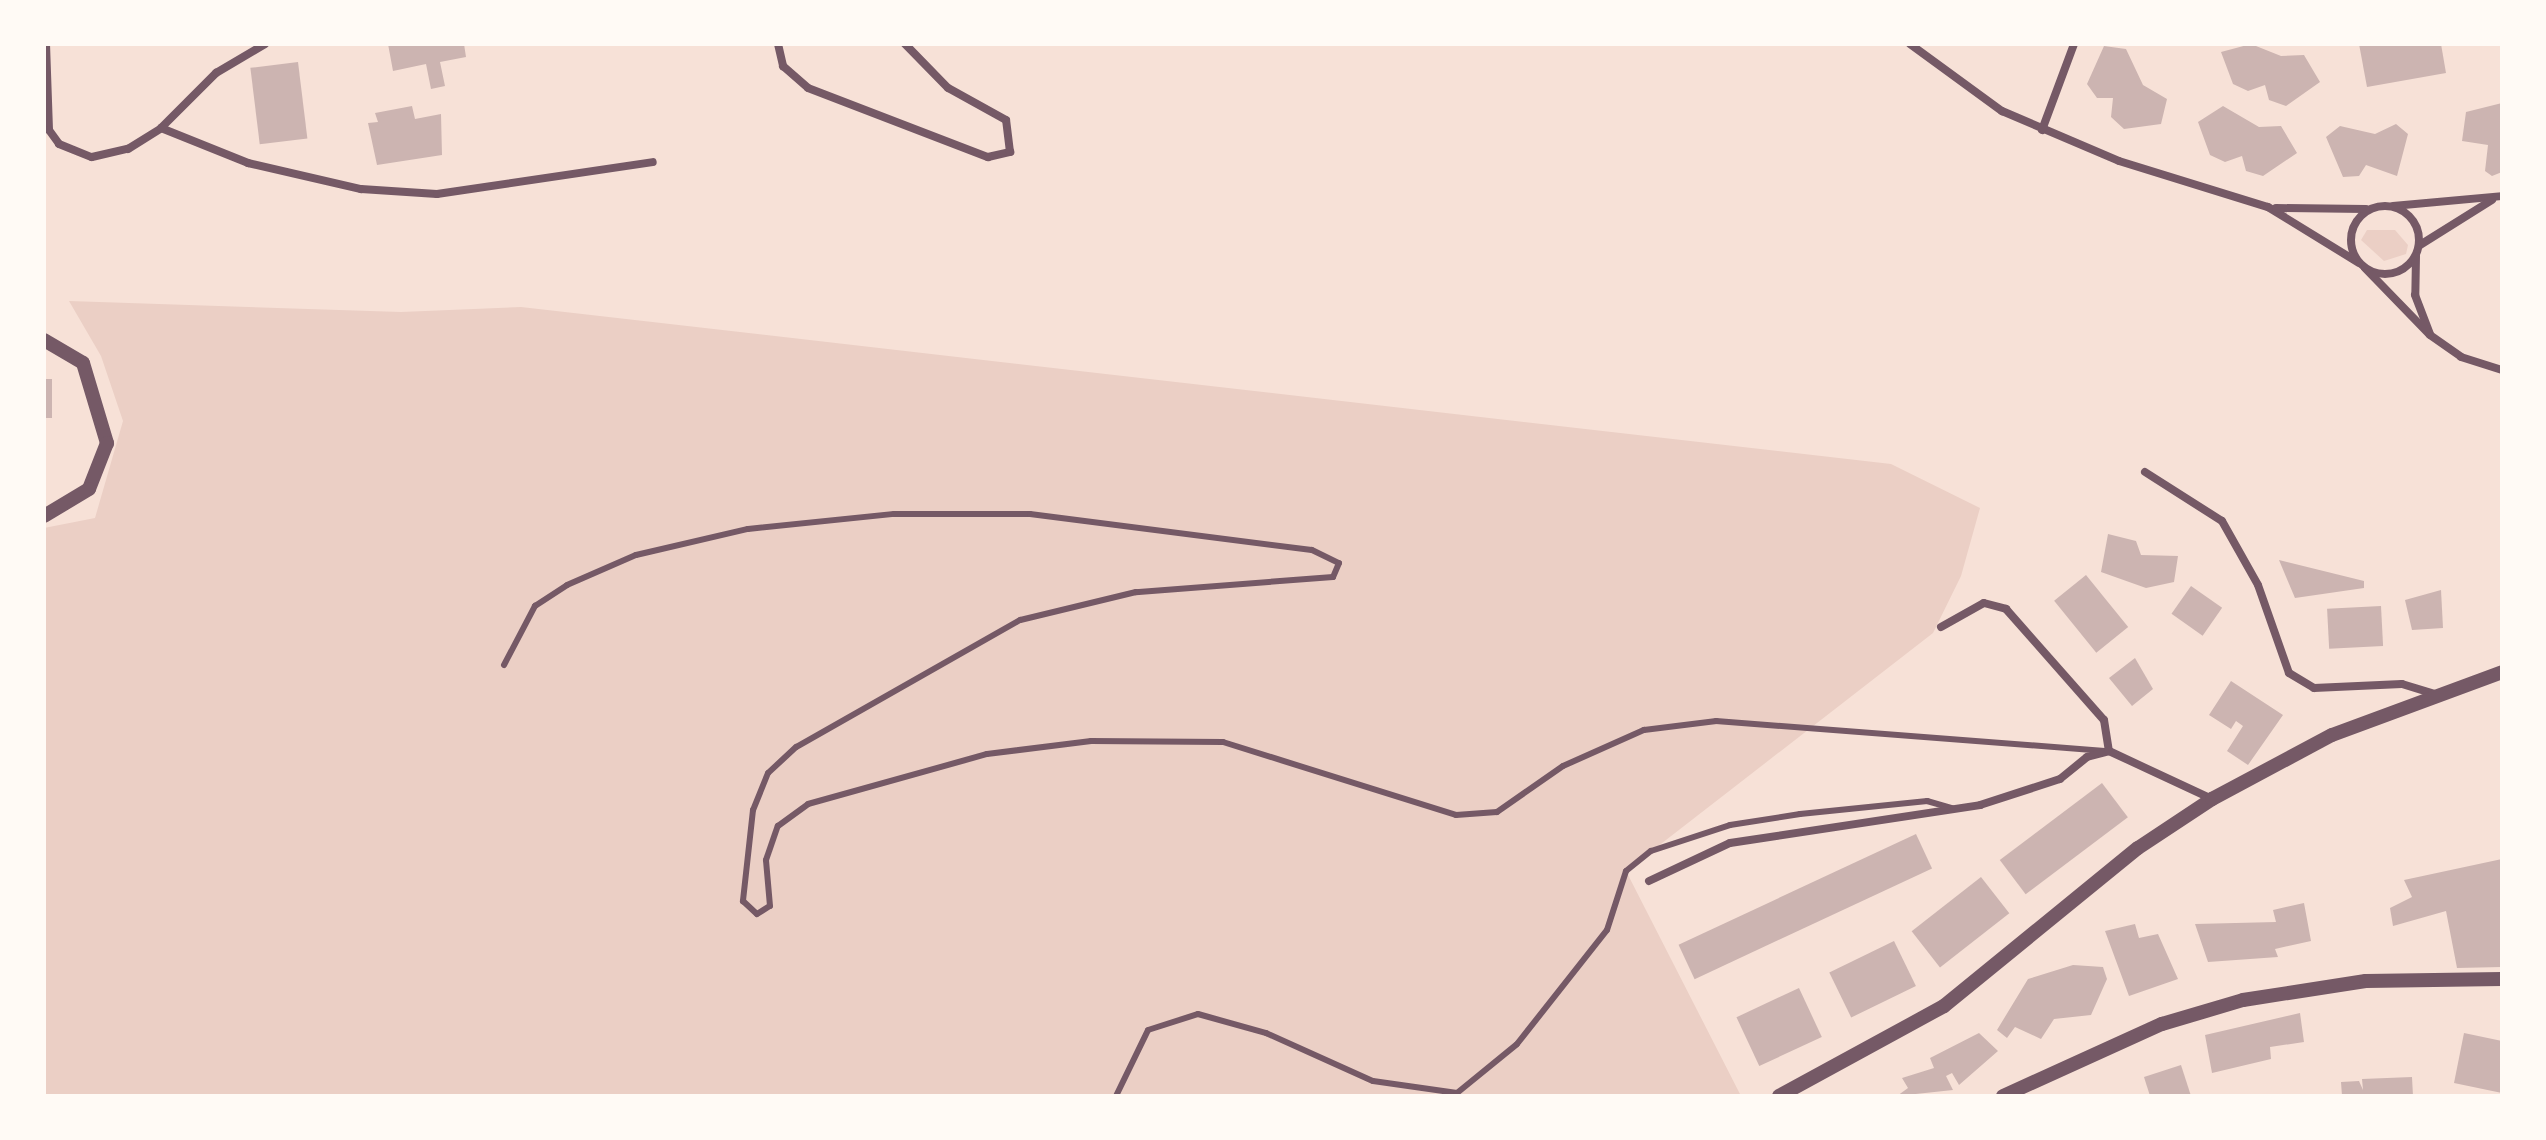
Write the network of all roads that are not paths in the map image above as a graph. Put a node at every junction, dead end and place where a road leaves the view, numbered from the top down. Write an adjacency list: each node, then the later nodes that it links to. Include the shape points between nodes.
1 (46, 44): 7 (street, via 49,130 59,144 92,157 128,149)
2 (265, 44): 7 (street, via 216,73)
3 (778, 44): 4 (street, via 783,66 808,88 988,157 1010,152 1006,120 948,88)
4 (905, 44)
5 (1910, 44): 8 (street, via 1959,84)
6 (2074, 44): 8 (street)
7 (161, 128): 9 (street, via 248,163 361,189 437,194)
8 (2042, 130): 12 (street)
9 (653, 162)
10 (2499, 197): 11 (street); 14 (street)
11 (2392, 206): 13 (street); 14 (street, via 2408,216)
12 (2268, 207): 13 (street); 16 (street)
13 (2367, 209): 16 (street, via 2352,228)
14 (2420, 245): 15 (street)
15 (2416, 256): 16 (street, via 2397,273); 17 (street, via 2415,295)
16 (2362, 266): 17 (street)
17 (2430, 335): 19 (street, via 2461,357)
18 (44, 340): 21 (street, via 83,363 107,443 89,489)
19 (2502, 370)
20 (2145, 472): 27 (street, via 2222,521 2258,585 2289,673 2314,688 2402,684)
21 (44, 516)
22 (2013, 600): 23 (street)
23 (2006, 609): 24 (street, via 1984,603); 28 (street, via 2104,720)
24 (1941, 627)
25 (504, 665): 28 (lane, via 535,606 567,585 636,555 748,529 894,514 1030,514 1312,550 1339,563 1333,577 1136,592 1020,620 796,747 768,773 753,810 743,901 757,914 770,906 766,860 778,826 808,804 987,754 1091,741 1223,742 1456,815 1497,812 1563,766 1644,730 1716,721)
26 (2502, 672): 27 (street)
27 (2438, 695): 29 (street, via 2332,735)
28 (2109, 751): 29 (street); 30 (street, via 2087,757 2060,779)
29 (2212, 799): 34 (street, via 2138,848 1944,1006)
30 (1952, 808): 31 (street, via 1730,843); 33 (lane, via 1927,801 1800,814 1730,825 1651,851 1626,871 1607,930 1517,1044 1457,1093 1373,1081 1266,1033 1198,1014 1148,1030)
31 (1649, 881)
32 (2502, 979): 35 (street, via 2366,981 2243,1000 2162,1024)
33 (1116, 1096)
34 (1779, 1096)
35 (2003, 1096)

